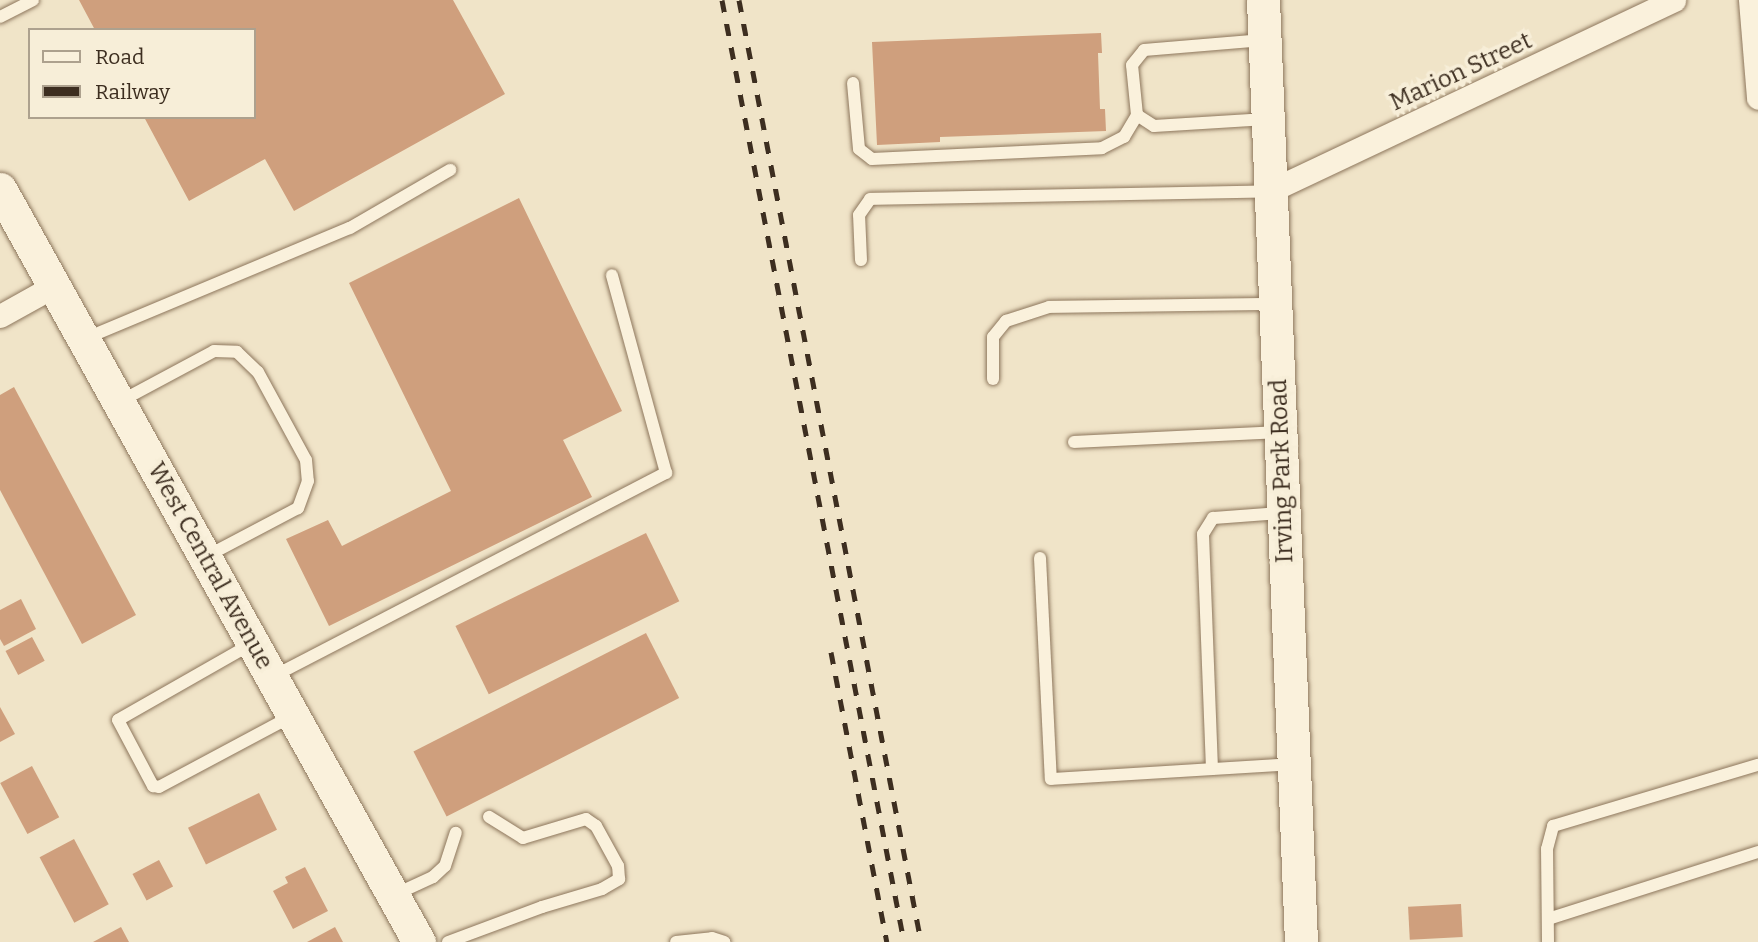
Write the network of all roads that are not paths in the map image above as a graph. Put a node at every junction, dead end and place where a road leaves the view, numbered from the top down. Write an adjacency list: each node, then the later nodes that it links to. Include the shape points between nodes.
1 (33, 0): 5 (lane)
2 (1263, 0): 6 (main road, Irving Park Road)
3 (1674, 0): 13 (street, Marion Street)
4 (1750, 0): 8 (street)
5 (0, 17)
6 (1264, 40): 9 (lane, via 1144,50 1132,65); 10 (main road, Irving Park Road)
7 (853, 83): 9 (lane, via 859,149 872,159 1102,148 1124,137)
8 (1758, 98)
9 (1137, 115): 10 (lane, via 1154,126)
10 (1267, 119): 13 (main road, Irving Park Road)
11 (450, 170): 19 (lane, via 350,228)
12 (0, 190): 16 (main road, West Central Avenue)
13 (1270, 191): 14 (lane, via 870,199 859,215); 17 (main road, Irving Park Road)
14 (861, 260)
15 (612, 275): 28 (lane, via 666,473)
16 (54, 286): 18 (street); 19 (main road, West Central Avenue)
17 (1275, 304): 20 (lane, via 1049,307 1006,321 993,337); 22 (main road, Irving Park Road)
18 (0, 316)
19 (84, 339): 21 (main road, West Central Avenue)
20 (993, 379)
21 (119, 402): 25 (main road, West Central Avenue); 25 (lane, via 214,351 237,352 258,372 306,460 308,481 298,508)
22 (1280, 432): 23 (lane); 24 (main road, Irving Park Road)
23 (1074, 442)
24 (1284, 513): 30 (main road, Irving Park Road); 32 (lane, via 1213,518 1203,534)
25 (205, 557): 27 (main road, West Central Avenue)
26 (1040, 558): 32 (lane, via 1051,779)
27 (254, 643): 28 (main road, West Central Avenue); 29 (lane, via 120,716 118,720 153,786 159,787)
28 (272, 677): 29 (main road, West Central Avenue)
29 (293, 715): 36 (main road, West Central Avenue)
30 (1294, 764): 32 (lane); 42 (main road, Irving Park Road)
31 (1758, 765): 37 (lane, via 1553,826 1547,849)
32 (1212, 769)
33 (489, 817): 39 (lane, via 523,838 586,819 596,826 613,856 619,880)
34 (456, 833): 36 (lane, via 446,866)
35 (1758, 852): 37 (lane)
36 (393, 895): 38 (main road, West Central Avenue)
37 (1548, 919): 43 (lane)
38 (419, 942)
39 (448, 942)
40 (676, 942): 41 (lane, via 712,938)
41 (724, 942)
42 (1301, 942)
43 (1548, 942)

